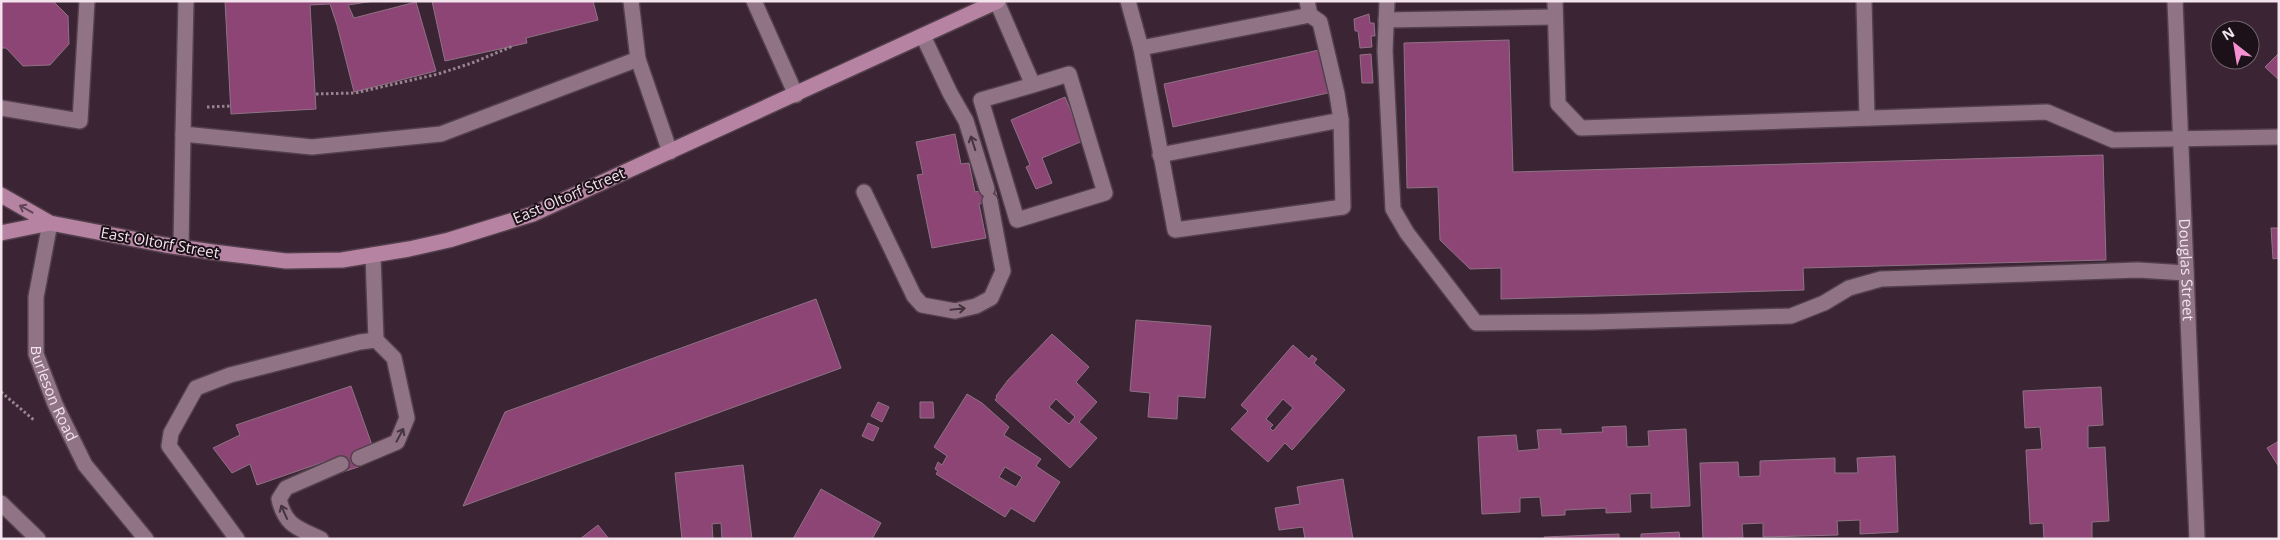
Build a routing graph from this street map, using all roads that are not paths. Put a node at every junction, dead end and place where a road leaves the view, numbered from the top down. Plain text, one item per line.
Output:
1 (87, 1) edge
2 (186, 1) edge
3 (631, 1) edge
4 (754, 1) edge
5 (1128, 1) edge
6 (1387, 1) edge
7 (1555, 1) edge
8 (1864, 1) edge
9 (2175, 1) edge
10 (998, 2) edge
11 (1308, 8) edge
12 (1555, 17) junction
13 (1386, 20) junction
14 (923, 36) junction
15 (1141, 48) junction
16 (638, 59) junction
17 (1033, 85) junction
18 (796, 95) junction
19 (1, 108) edge
20 (1868, 118) junction
21 (1341, 120) junction
22 (183, 134) junction
23 (2279, 137) edge
24 (2182, 140) junction
25 (670, 152) junction
26 (1160, 155) junction
27 (864, 192) dead end
28 (1, 196) edge
29 (50, 223) junction
30 (1, 233) edge
31 (181, 247) junction
32 (373, 255) junction
33 (2186, 272) junction
34 (376, 340) junction
35 (359, 458) dead end
36 (341, 464) dead end
37 (1, 503) edge
38 (38, 539) edge
39 (146, 539) edge
40 (237, 539) edge
41 (322, 539) edge
42 (2197, 539) edge

1 - 19 street
2 - 22 street
3 - 16 street
4 - 18 street
5 - 15 street
6 - 13 street
7 - 12 street
8 - 20 street
9 - 24 street, Douglas Street
10 - 14 main road, East Oltorf Street
10 - 17 street
11 - 15 street
11 - 21 street
12 - 13 street
12 - 20 street
13 - 33 street
14 - 18 main road, East Oltorf Street
27 -> 14 street
15 - 26 street
16 - 22 street
16 - 25 street
17 - 17 street
18 - 25 main road, East Oltorf Street
20 - 24 street
21 - 26 street
21 - 26 street
22 - 31 street
23 - 24 street
24 - 33 street, Douglas Street
25 - 32 main road, East Oltorf Street
29 -> 28 main road, East Oltorf Street
29 - 30 main road, East Oltorf Street
29 - 31 main road, East Oltorf Street
29 - 39 street, Burleson Road
31 - 32 main road, East Oltorf Street
32 - 34 street
33 - 42 street, Douglas Street
35 -> 34 street
34 - 40 street
41 -> 36 street
37 - 38 street

